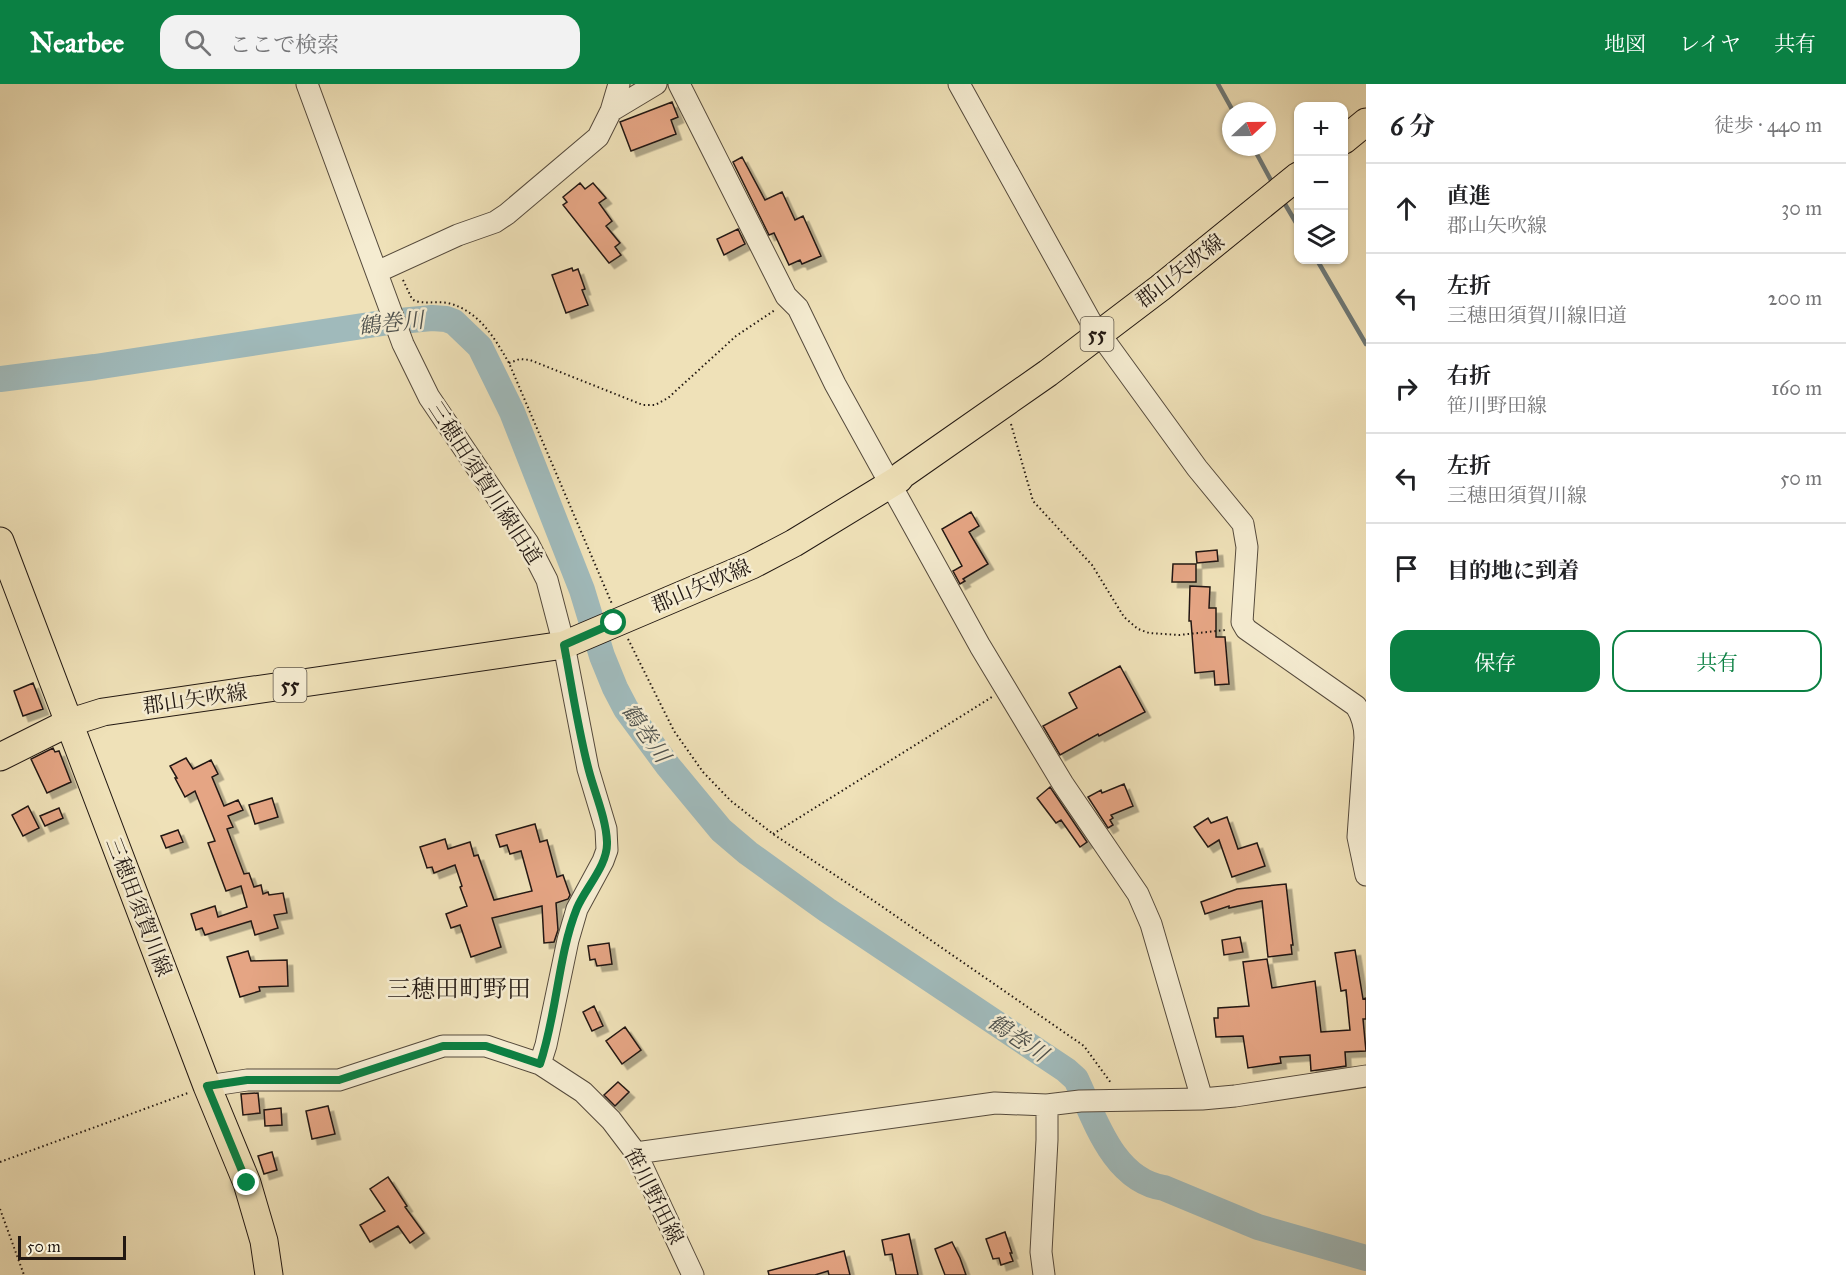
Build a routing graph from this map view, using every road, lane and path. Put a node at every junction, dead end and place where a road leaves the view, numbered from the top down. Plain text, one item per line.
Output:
1 (307, 84) edge
2 (619, 84) edge
3 (656, 84) edge
4 (679, 84) edge
5 (959, 84) edge
6 (611, 111) junction
7 (1366, 122) edge
8 (1348, 137) edge
9 (1294, 180) edge
10 (387, 268) junction
11 (791, 301) junction
12 (1098, 333) junction
13 (509, 363) junction
14 (1002, 405) junction
15 (890, 485) junction
16 (0, 541) edge
17 (617, 622) junction
18 (1243, 624) junction
19 (575, 640) junction
20 (1005, 688) junction
21 (68, 723) junction
22 (0, 757) edge
23 (773, 834) junction
24 (1365, 864) edge
25 (540, 1064) junction
26 (1366, 1076) edge
27 (207, 1086) junction
28 (1202, 1099) junction
29 (1117, 1101) junction
30 (1047, 1106) junction
31 (636, 1153) junction
32 (0, 1162) edge
33 (0, 1209) edge
34 (24, 1275) edge
35 (268, 1275) edge
36 (693, 1275) edge
37 (1044, 1275) edge

1 - 10 street, 三穂田須賀川線旧道
2 - 6 street
3 - 6 street
4 - 11 street
5 - 12 street
6 - 10 street
7 - 8 main road
9 - 12 main road, 郡山矢吹線 / 55
10 - 13 path
10 - 19 street, 三穂田須賀川線旧道
11 - 13 path
11 - 15 street
12 - 14 main road, 郡山矢吹線 / 55
12 - 18 street
13 - 17 path
14 - 15 main road, 郡山矢吹線 / 55
14 - 18 path
15 - 17 main road, 郡山矢吹線 / 55
15 - 20 street
16 - 21 main road, 三穂田須賀川線
17 - 19 main road, 郡山矢吹線 / 55
17 - 23 path
18 - 24 street
19 - 21 main road, 郡山矢吹線 / 55
19 - 25 street, 三穂田須賀川線旧道
20 - 23 path
20 - 28 street
21 - 22 main road, 郡山矢吹線 / 55
21 - 27 main road, 三穂田須賀川線
23 - 29 path
25 - 27 street, 笹川野田線
25 - 31 street, 笹川野田線
26 - 28 street
27 - 32 path
27 - 35 main road, 三穂田須賀川線
28 - 29 street
29 - 30 street
30 - 31 street
30 - 37 street
31 - 36 street, 笹川野田線
33 - 34 path

